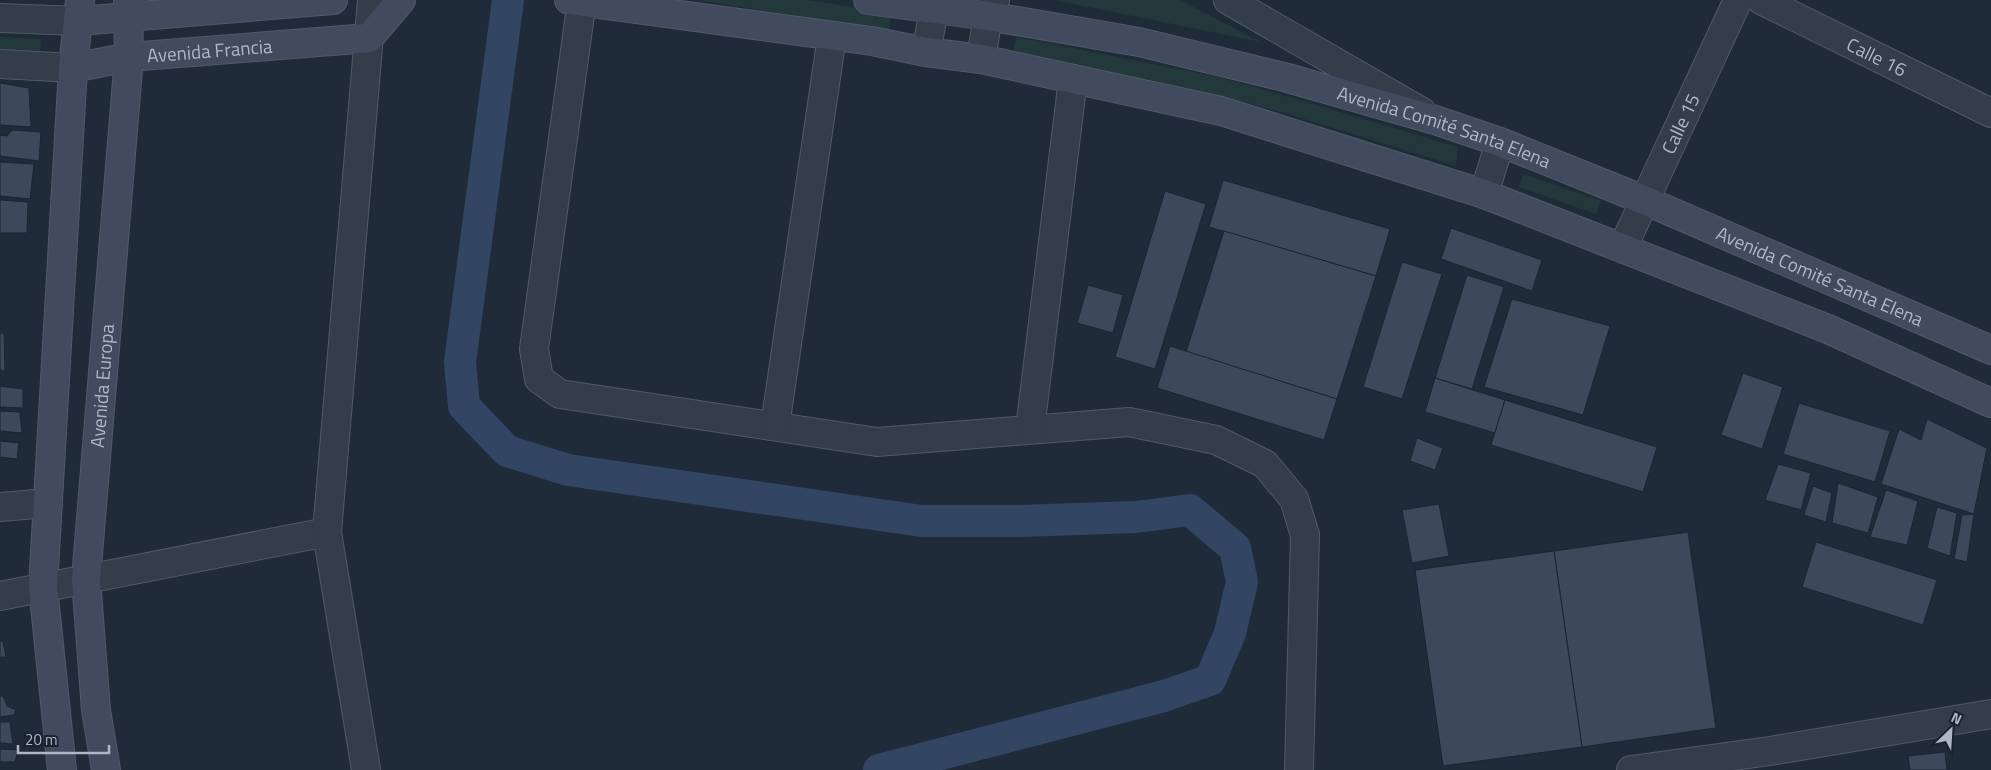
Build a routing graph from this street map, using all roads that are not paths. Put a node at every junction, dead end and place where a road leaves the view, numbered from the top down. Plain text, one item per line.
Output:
1 (333, 0) edge
2 (372, 0) edge
3 (400, 0) edge
4 (868, 0) edge
5 (1738, 0) edge
6 (1761, 0) edge
7 (577, 1) edge
8 (1233, 1) edge
9 (936, 5) edge
10 (992, 8) edge
11 (127, 9) edge
12 (80, 11) edge
13 (0, 18) edge
14 (832, 36) junction
15 (369, 38) junction
16 (926, 52) junction
17 (129, 57) junction
18 (981, 59) junction
19 (0, 64) edge
20 (73, 68) junction
21 (1073, 79) junction
22 (1991, 113) edge
23 (1435, 120) junction
24 (1500, 142) junction
25 (1484, 194) junction
26 (1644, 200) junction
27 (1623, 247) junction
28 (1991, 350) edge
29 (1991, 403) edge
30 (774, 426) junction
31 (1030, 429) junction
32 (48, 503) junction
33 (0, 507) edge
34 (327, 532) junction
35 (86, 579) junction
36 (43, 587) junction
37 (0, 596) edge
38 (1991, 714) edge
39 (1771, 760) edge
40 (62, 770) edge
41 (106, 770) edge
42 (366, 770) edge
43 (1299, 770) edge
44 (1631, 770) edge

1 - 11 street
2 - 15 street
3 - 15 street
4 - 9 street, Avenida Comité Santa Elena
5 - 26 street, Calle 15
6 - 22 street, Calle 16
7 - 14 street
7 - 30 street
8 - 23 street
9 - 10 street, Avenida Comité Santa Elena
9 - 16 street
10 - 18 street
10 - 23 street, Avenida Comité Santa Elena
11 - 12 street
11 - 17 street, Avenida Europa
12 - 13 street
12 - 20 street
14 - 16 street
14 - 30 street
15 - 17 street, Avenida Francia
15 - 34 street
16 - 18 street
17 - 20 street, Avenida Francia
17 - 35 street, Avenida Europa
18 - 21 street
19 - 20 street, Avenida Francia
20 - 32 street
21 - 25 street
21 - 31 street
23 - 24 street, Avenida Comité Santa Elena
24 - 25 street
24 - 26 street, Avenida Comité Santa Elena
25 - 27 street
26 - 27 street, Calle 15
26 - 28 street, Avenida Comité Santa Elena
27 - 29 street
30 - 31 street
31 - 43 street
32 - 33 street
32 - 36 street
34 - 35 street
34 - 42 street
35 - 36 street
35 - 41 street, Avenida Europa
36 - 37 street
36 - 40 street
38 - 39 street
39 - 44 street

